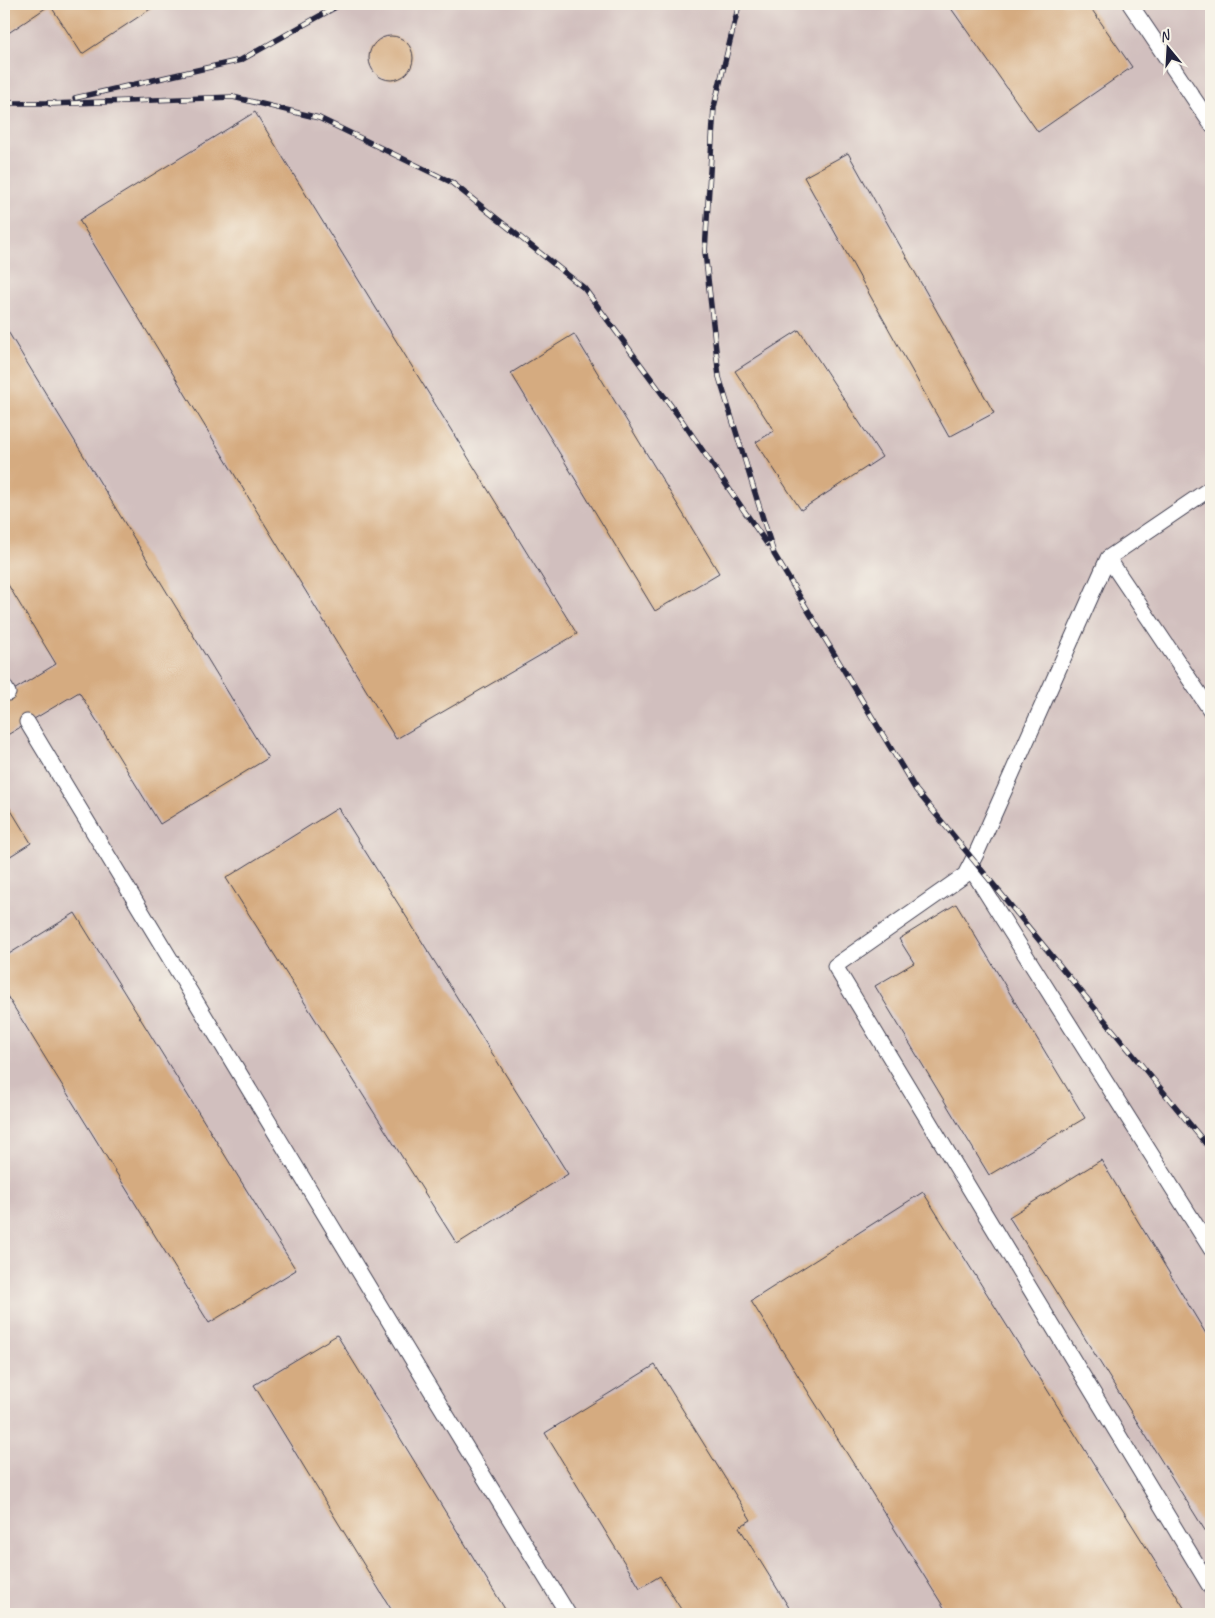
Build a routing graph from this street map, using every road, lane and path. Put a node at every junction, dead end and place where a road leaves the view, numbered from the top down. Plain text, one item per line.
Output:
1 (1130, 4) edge
2 (1211, 124) edge
3 (1211, 488) edge
4 (1108, 558) junction
5 (1211, 711) edge
6 (27, 722) dead end
7 (970, 867) junction
8 (1211, 1249) edge
9 (1211, 1588) edge
10 (568, 1614) edge

1 - 2 lane
3 - 4 lane
4 - 5 lane
4 - 7 lane
6 - 10 lane
7 - 8 lane
7 - 9 lane

